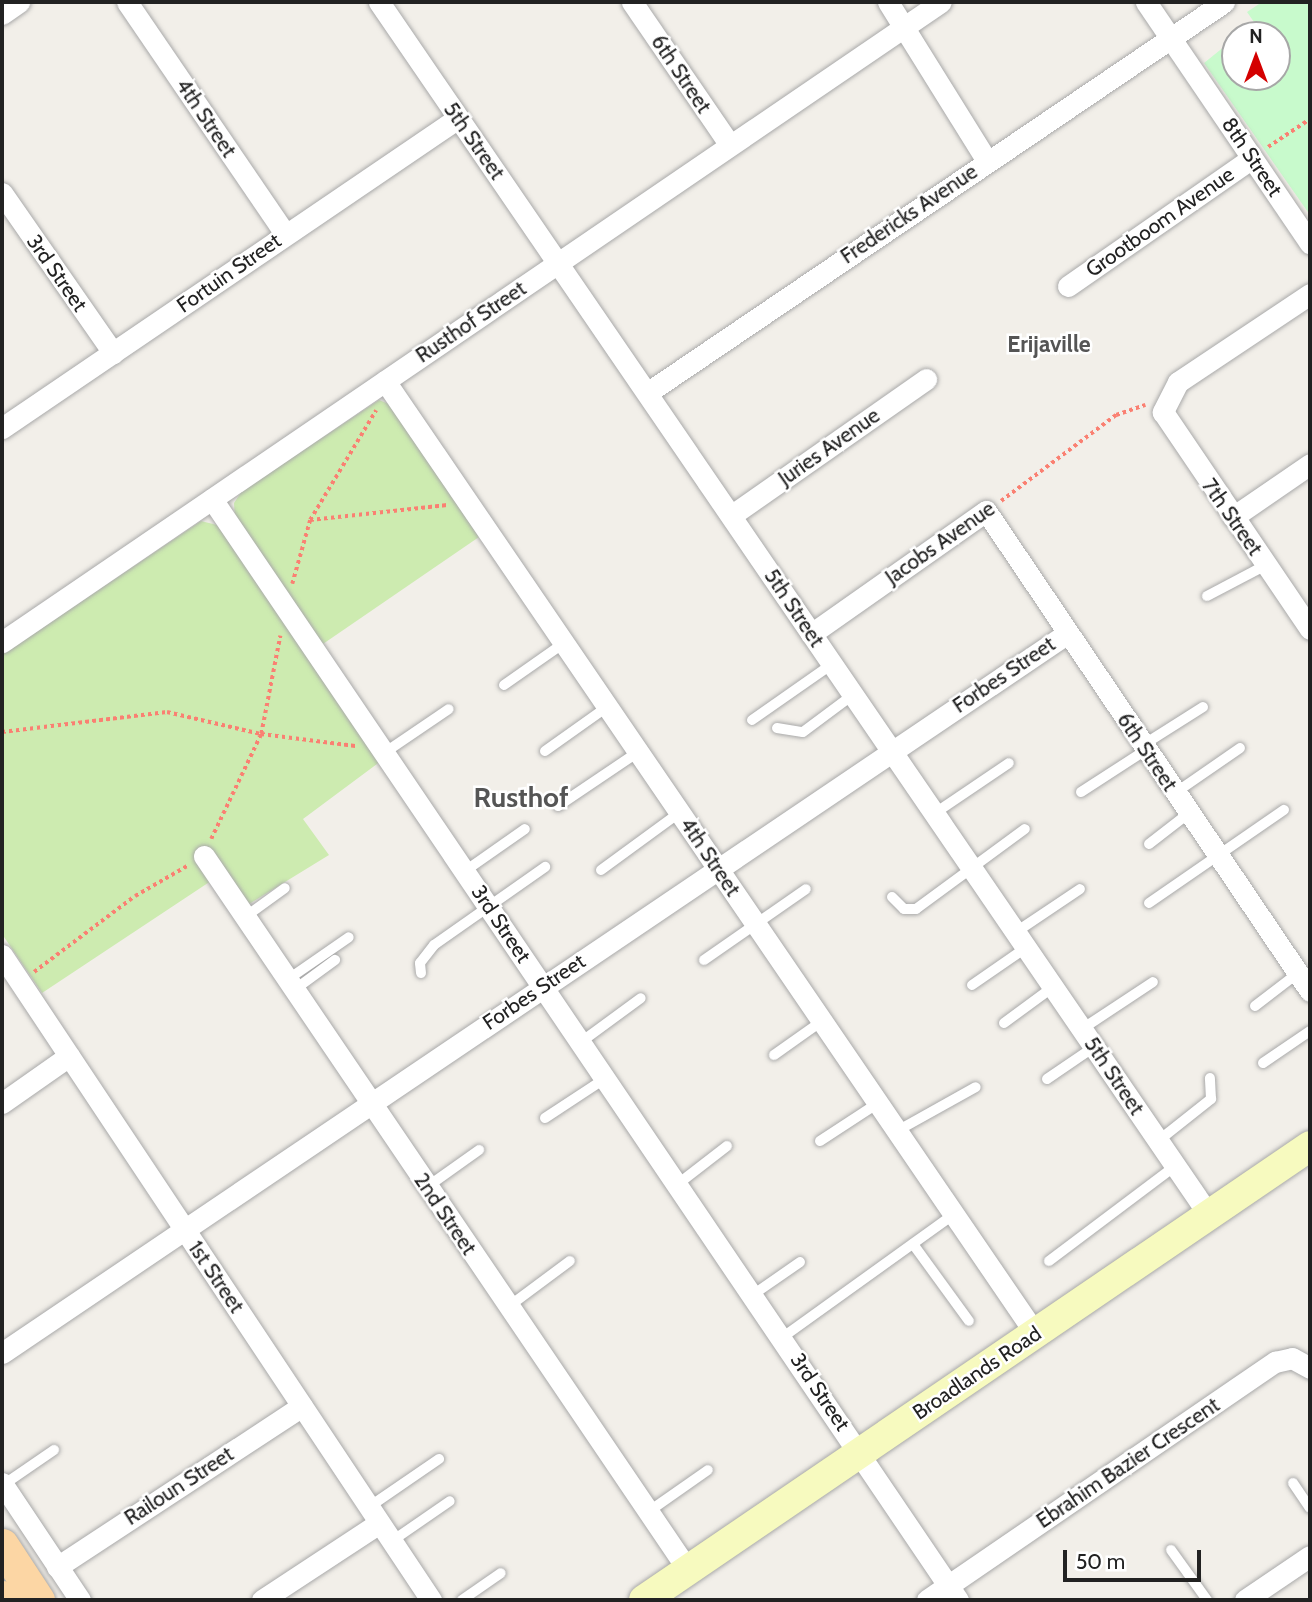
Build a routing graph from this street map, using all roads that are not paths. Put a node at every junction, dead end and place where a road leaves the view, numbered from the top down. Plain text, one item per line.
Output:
1 (19, 2) edge
2 (127, 2) edge
3 (379, 2) edge
4 (632, 2) edge
5 (888, 2) edge
6 (941, 2) edge
7 (1146, 2) edge
8 (1224, 2) edge
9 (2, 13) edge
10 (902, 28) junction
11 (1171, 37) junction
12 (458, 118) junction
13 (730, 145) junction
14 (1252, 158) junction
15 (988, 161) junction
16 (2, 193) edge
17 (285, 234) junction
18 (1310, 243) edge
19 (559, 262) junction
20 (1068, 286) dead end
21 (1310, 294) edge
22 (113, 353) junction
23 (926, 379) dead end
24 (385, 381) junction
25 (648, 393) junction
26 (2, 428) edge
27 (1310, 464) edge
28 (212, 499) junction
29 (986, 511) joint
30 (732, 515) junction
31 (1233, 517) junction
32 (1266, 565) junction
33 (1206, 596) dead end
34 (1310, 629) edge
35 (1068, 633) junction
36 (811, 634) junction
37 (2, 642) edge
38 (564, 643) junction
39 (832, 664) junction
40 (504, 685) dead end
41 (854, 694) junction
42 (607, 707) junction
43 (1203, 707) dead end
44 (449, 709) dead end
45 (752, 720) dead end
46 (777, 728) dead end
47 (1144, 748) junction
48 (1240, 748) dead end
49 (893, 750) junction
50 (545, 751) dead end
51 (384, 752) junction
52 (638, 752) junction
53 (1009, 763) dead end
54 (1081, 792) dead end
55 (1175, 793) junction
56 (558, 806) dead end
57 (1284, 810) dead end
58 (679, 813) junction
59 (935, 813) junction
60 (1189, 813) junction
61 (1025, 829) dead end
62 (525, 830) dead end
63 (1149, 844) dead end
64 (204, 856) road end
65 (1217, 856) junction
66 (545, 867) dead end
67 (973, 868) junction
68 (718, 869) junction
69 (601, 870) dead end
70 (465, 871) junction
71 (285, 888) dead end
72 (806, 888) dead end
73 (1080, 888) dead end
74 (892, 897) dead end
75 (1149, 903) dead end
76 (489, 906) junction
77 (245, 916) junction
78 (755, 924) junction
79 (349, 937) dead end
80 (1021, 940) junction
81 (2, 955) edge
82 (335, 960) dead end
83 (704, 960) dead end
84 (421, 973) dead end
85 (1153, 982) dead end
86 (1304, 982) edge
87 (290, 985) junction
88 (972, 985) dead end
89 (544, 986) junction
90 (1053, 987) junction
91 (641, 998) dead end
92 (1255, 1006) dead end
93 (822, 1021) junction
94 (1004, 1023) dead end
95 (1310, 1031) edge
96 (1088, 1038) junction
97 (581, 1042) junction
98 (774, 1055) dead end
99 (69, 1056) junction
100 (1263, 1063) dead end
101 (606, 1078) junction
102 (1210, 1078) dead end
103 (1047, 1079) dead end
104 (976, 1087) dead end
105 (2, 1103) edge
106 (878, 1103) junction
107 (370, 1105) junction
108 (545, 1118) dead end
109 (897, 1131) junction
110 (820, 1141) dead end
111 (1158, 1141) junction
112 (727, 1146) dead end
113 (1310, 1146) edge
114 (479, 1150) dead end
115 (1175, 1166) junction
116 (678, 1184) junction
117 (427, 1188) junction
118 (954, 1214) junction
119 (1209, 1215) junction
120 (185, 1230) junction
121 (913, 1244) junction
122 (570, 1261) dead end
123 (1049, 1261) dead end
124 (800, 1262) dead end
125 (754, 1294) junction
126 (508, 1307) junction
127 (969, 1321) dead end
128 (1035, 1333) junction
129 (783, 1337) junction
130 (2, 1353) edge
131 (1309, 1364) edge
132 (302, 1406) junction
133 (54, 1450) dead end
134 (860, 1453) junction
135 (439, 1459) dead end
136 (708, 1470) dead end
137 (1293, 1483) dead end
138 (2, 1484) edge
139 (450, 1501) dead end
140 (1310, 1508) edge
141 (648, 1512) junction
142 (374, 1515) junction
143 (392, 1541) junction
144 (2, 1545) edge
145 (1171, 1550) dead end
146 (1310, 1556) edge
147 (57, 1567) junction
148 (688, 1570) junction
149 (501, 1573) dead end
150 (953, 1593) edge
151 (38, 1600) edge
152 (79, 1600) edge
153 (262, 1600) edge
154 (431, 1600) edge
155 (462, 1600) edge
156 (644, 1600) edge
157 (927, 1600) edge
158 (1207, 1600) edge
159 (1245, 1600) edge

1 - 9 street
2 - 17 street, 4th Street
3 - 12 street, 5th Street
4 - 13 street, 6th Street
5 - 10 street
6 - 10 street, Rusthof Street
7 - 11 street, 8th Street
8 - 11 street, Fredericks Avenue
10 - 13 street, Rusthof Street
10 - 15 street
11 - 14 street, 8th Street
11 - 15 street, Fredericks Avenue
12 - 17 street, Fortuin Street
12 - 19 street, 5th Street
13 - 19 street, Rusthof Street
14 - 18 street, 8th Street
14 - 20 street, Grootboom Avenue
15 - 25 street, Fredericks Avenue
16 - 22 street, 3rd Street
17 - 22 street, Fortuin Street
19 - 24 street, Rusthof Street
19 - 25 street, 5th Street
21 - 31 street, 7th Street
22 - 26 street, Fortuin Street
23 - 30 street, Juries Avenue
24 - 28 street, Rusthof Street
24 - 38 street, 4th Street
25 - 30 street, 5th Street
27 - 31 street
28 - 37 street, Rusthof Street
28 - 51 street, 3rd Street
29 - 35 street, 6th Street
29 - 36 street, Jacobs Avenue
30 - 36 street, 5th Street
31 - 32 street, 7th Street
32 - 33 lane
32 - 34 street, 7th Street
35 - 47 street, 6th Street
35 - 49 street, Forbes Street
36 - 39 street, 5th Street
38 - 40 lane
38 - 42 street, 4th Street
39 - 41 street, 5th Street
39 - 45 lane
41 - 46 lane
41 - 49 street, 5th Street
42 - 50 lane
42 - 52 street, 4th Street
43 - 47 lane
44 - 51 lane
47 - 54 lane
47 - 55 street, 6th Street
48 - 55 lane
49 - 59 street, 5th Street
49 - 68 street, Forbes Street
51 - 70 street, 3rd Street
52 - 56 lane
52 - 58 street, 4th Street
53 - 59 lane
55 - 60 street, 6th Street
57 - 65 lane
58 - 68 street, 4th Street
58 - 69 lane
59 - 67 street, 5th Street
60 - 63 lane
60 - 65 street, 6th Street
61 - 67 lane
62 - 70 lane
64 - 77 street, 2nd Street
65 - 75 lane
65 - 86 street, 6th Street
66 - 76 lane
67 - 74 lane
67 - 80 street, 5th Street
68 - 78 street, 4th Street
68 - 89 street, Forbes Street
70 - 76 street, 3rd Street
71 - 77 lane
72 - 78 lane
73 - 80 lane
76 - 84 lane
76 - 89 street, 3rd Street
77 - 87 street, 2nd Street
78 - 83 lane
78 - 93 street, 4th Street
79 - 87 lane
80 - 88 lane
80 - 90 street, 5th Street
81 - 99 street, 1st Street
82 - 87 lane
85 - 96 lane
86 - 92 lane
87 - 107 street, 2nd Street
89 - 97 street, 3rd Street
89 - 107 street, Forbes Street
90 - 94 lane
90 - 96 street, 5th Street
91 - 97 lane
93 - 98 lane
93 - 106 street, 4th Street
95 - 100 lane
96 - 103 lane
96 - 111 street, 5th Street
97 - 101 street, 3rd Street
99 - 105 street
99 - 120 street, 1st Street
101 - 108 lane
101 - 116 street, 3rd Street
102 - 111 lane
104 - 109 lane
106 - 109 street, 4th Street
106 - 110 lane
107 - 117 street, 2nd Street
107 - 120 street, Forbes Street
109 - 118 street, 4th Street
111 - 115 street, 5th Street
112 - 116 lane
113 - 119 main road, Broadlands Road
114 - 117 lane
115 - 119 street, 5th Street
115 - 123 lane
116 - 125 street, 3rd Street
117 - 126 street, 2nd Street
118 - 121 lane
118 - 128 street, 4th Street
119 - 128 main road, Broadlands Road
120 - 130 street, Forbes Street
120 - 132 street, 1st Street
121 - 127 lane
121 - 129 lane
122 - 126 lane
124 - 125 lane
125 - 129 street, 3rd Street
126 - 141 street, 2nd Street
128 - 134 main road, Broadlands Road
129 - 134 street, 3rd Street
131 - 150 street, Ebrahim Bazier Crescent
132 - 142 street, 1st Street
132 - 147 street, Railoun Street
133 - 138 lane
134 - 148 main road, Broadlands Road
134 - 150 street, 3rd Street
135 - 142 lane
136 - 141 lane
137 - 140 lane
138 - 147 street
139 - 143 lane
141 - 148 street, 2nd Street
142 - 143 street, 1st Street
142 - 153 street
143 - 154 street, 1st Street
144 - 151 main road
145 - 158 lane
146 - 159 street
147 - 152 street
148 - 156 main road, Broadlands Road
149 - 155 lane
150 - 157 street, Ebrahim Bazier Crescent

